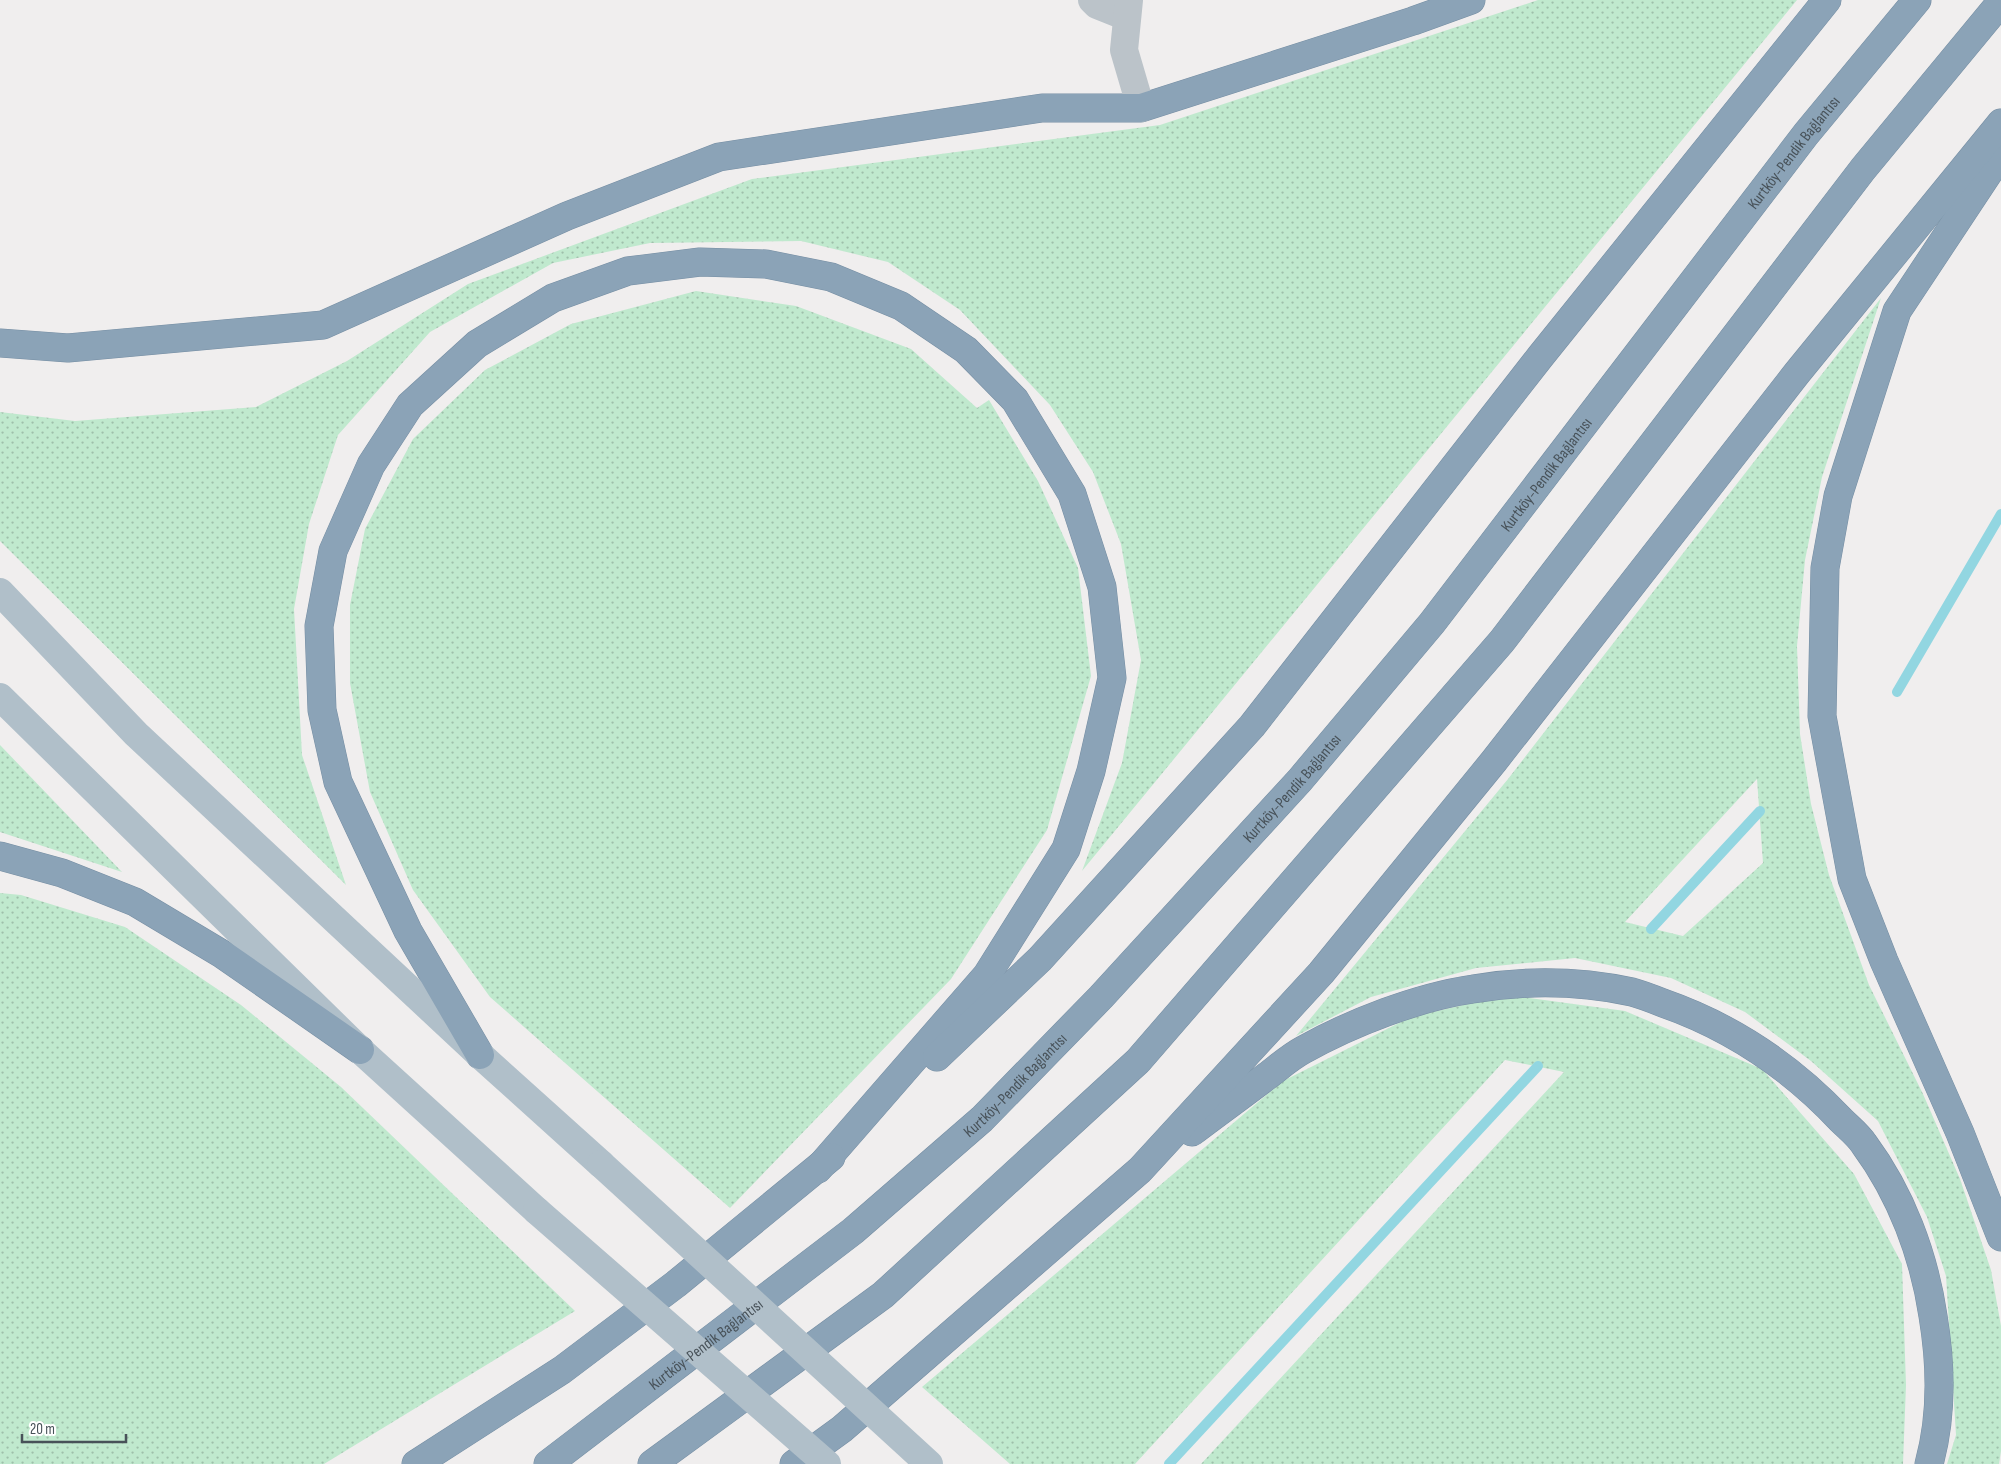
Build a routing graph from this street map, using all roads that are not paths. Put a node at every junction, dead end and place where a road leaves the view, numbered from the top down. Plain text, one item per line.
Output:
1 (1092, 0) edge
2 (1471, 0) edge
3 (1827, 0) edge
4 (1917, 0) edge
5 (2001, 2) edge
6 (1128, 9) edge
7 (1141, 108) junction
8 (2001, 122) edge
9 (2001, 154) edge
10 (0, 343) edge
11 (0, 592) edge
12 (0, 697) edge
13 (0, 856) edge
14 (360, 1050) junction
15 (480, 1055) junction
16 (818, 1169) junction
17 (1140, 1170) junction
18 (2001, 1237) edge
19 (416, 1464) edge
20 (548, 1464) edge
21 (652, 1464) edge
22 (794, 1464) edge
23 (827, 1464) edge
24 (929, 1464) edge
25 (1929, 1464) edge

1 - 6 lane
2 - 7 highway
3 - 16 highway
4 - 20 highway, Kurtköy-Pendik Bağlantısı
5 - 21 highway
6 - 7 lane
7 - 10 highway
8 - 17 highway
9 - 18 highway
11 - 15 main road
12 - 14 main road
13 - 14 highway
14 - 23 main road, bridge
15 - 16 highway
15 - 24 main road, bridge
16 - 19 highway
17 - 22 highway
17 - 25 highway

